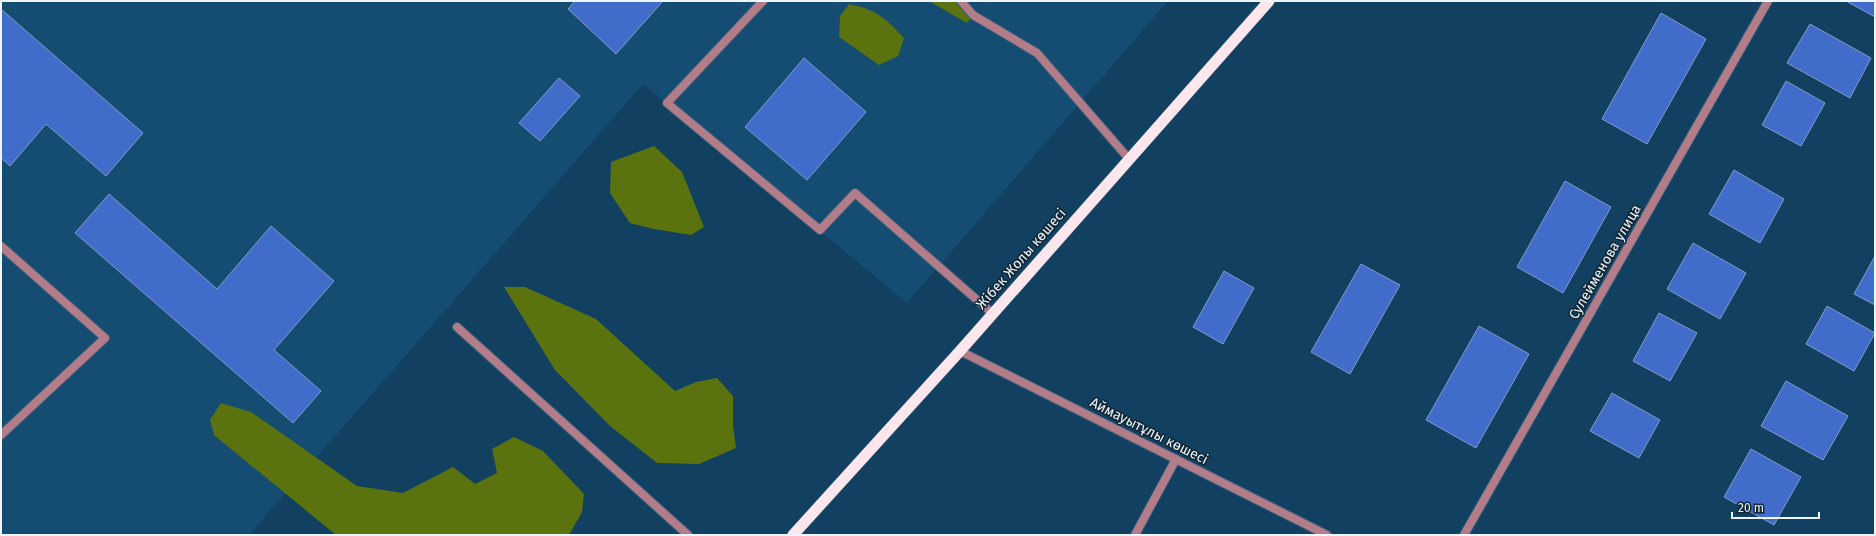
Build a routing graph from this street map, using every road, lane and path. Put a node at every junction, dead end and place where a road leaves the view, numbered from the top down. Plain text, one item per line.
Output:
1 (763, 1) edge
2 (962, 1) edge
3 (1269, 1) edge
4 (1768, 1) edge
5 (1129, 159) junction
6 (1, 246) edge
7 (993, 314) junction
8 (457, 327) dead end
9 (960, 351) junction
10 (1, 435) edge
11 (1176, 459) junction
12 (688, 535) edge
13 (793, 535) edge
14 (1135, 535) edge
15 (1326, 535) edge
16 (1464, 535) edge

1 - 7 street
2 - 5 street
3 - 5 highway, Жібек Жолы көшесі
4 - 16 street, Сулейменова улица
5 - 7 highway, Жібек Жолы көшесі
6 - 10 street
7 - 9 highway, Жібек Жолы көшесі
8 - 12 street
9 - 11 street, Аймауытұлы көшесі
9 - 13 highway, Жібек Жолы көшесі
11 - 14 street
11 - 15 street, Аймауытұлы көшесі

